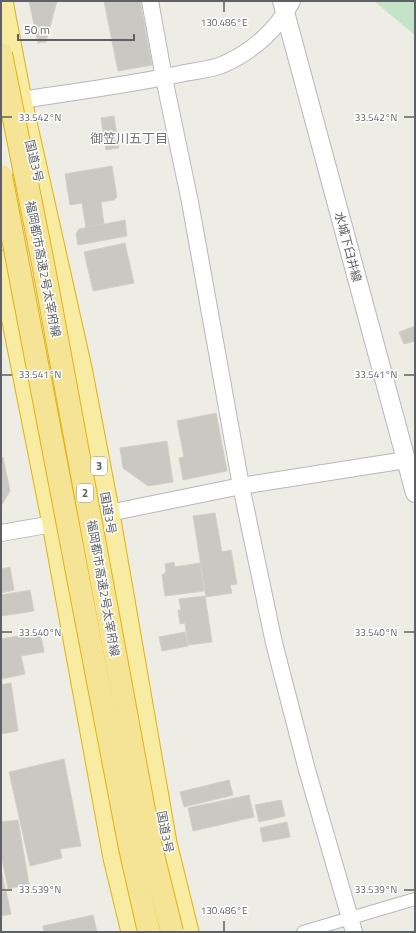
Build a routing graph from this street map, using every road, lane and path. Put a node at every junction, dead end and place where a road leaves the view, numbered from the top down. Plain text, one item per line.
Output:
1 (2, 1) edge
2 (150, 1) edge
3 (286, 6) edge
4 (1, 54) edge
5 (164, 78) junction
6 (21, 100) junction
7 (1, 176) edge
8 (1, 261) edge
9 (406, 460) junction
10 (241, 486) junction
11 (415, 493) edge
12 (108, 514) junction
13 (53, 524) junction
14 (1, 533) edge
15 (415, 899) edge
16 (352, 925) edge
17 (132, 932) edge
18 (149, 932) edge
19 (172, 932) edge
20 (188, 932) edge
21 (303, 932) edge

1 - 6 highway, 国道3号 / 3
2 - 5 street
3 - 5 street
3 - 9 main road, 水城下臼井線
4 - 19 highway, 福岡都市高速2号太宰府線 / 2, bridge
5 - 6 street
5 - 10 street
6 - 12 highway, 国道3号 / 3
7 - 18 highway, 福岡都市高速2号太宰府線 / 2, bridge
8 - 13 highway
9 - 10 street
9 - 11 main road, 水城下臼井線
10 - 12 street
10 - 16 street
12 - 13 street
12 - 20 highway, 国道3号 / 3
13 - 14 street
13 - 17 highway
15 - 16 street
16 - 21 street

